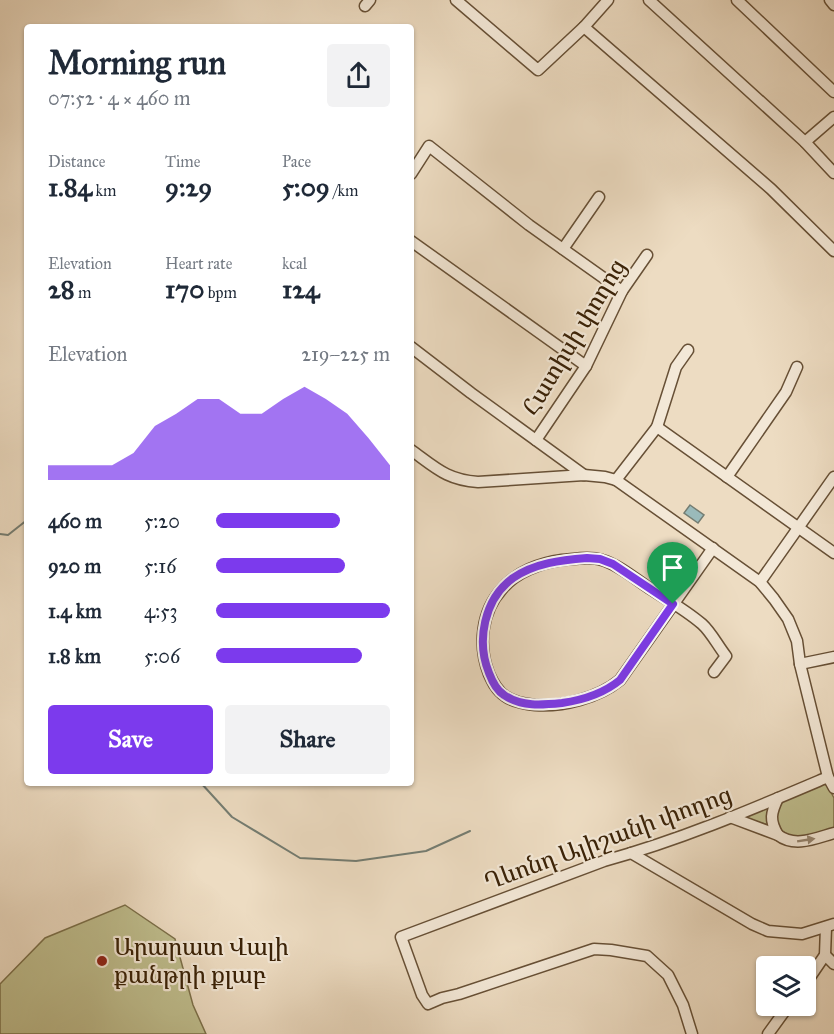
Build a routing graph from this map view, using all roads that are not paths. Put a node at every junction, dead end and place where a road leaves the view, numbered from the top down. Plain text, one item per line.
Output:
1 (456, 0) edge
2 (608, 0) edge
3 (649, 0) edge
4 (737, 0) edge
5 (830, 0) edge
6 (834, 5) edge
7 (584, 27) junction
8 (834, 92) edge
9 (834, 117) edge
10 (805, 142) junction
11 (414, 169) edge
12 (834, 173) edge
13 (599, 197) dead end
14 (414, 243) edge
15 (563, 249) junction
16 (834, 250) edge
17 (647, 255) dead end
18 (622, 291) junction
19 (414, 349) edge
20 (688, 350) dead end
21 (586, 366) junction
22 (797, 367) dead end
23 (657, 427) junction
24 (536, 440) junction
25 (414, 452) edge
26 (584, 475) junction
27 (727, 477) junction
28 (834, 477) edge
29 (616, 480) junction
30 (798, 527) junction
31 (713, 548) junction
32 (834, 553) edge
33 (760, 582) junction
34 (673, 604) junction
35 (834, 657) edge
36 (801, 664) junction
37 (714, 672) dead end
38 (828, 777) junction
39 (834, 788) edge
40 (778, 798) junction
41 (730, 817) junction
42 (834, 833) edge
43 (778, 835) junction
44 (631, 853) junction
45 (830, 925) edge
46 (825, 955) junction
47 (834, 964) edge
48 (816, 968) edge
49 (781, 1016) edge
50 (692, 1034) edge
51 (768, 1034) edge

1 - 7 street
2 - 7 street
3 - 10 street
4 - 8 street
5 - 6 street
7 - 16 street
9 - 10 street
10 - 12 street
11 - 15 street
13 - 15 street
14 - 21 street
15 - 18 street
17 - 18 street, Հատիսի փողոց
18 - 21 street, Հատիսի փողոց
19 - 24 street
20 - 23 street
21 - 24 street, Հատիսի փողոց
22 - 27 street
23 - 27 street
23 - 29 street
24 - 26 street
25 - 26 street
26 - 29 street
27 - 30 street
28 - 30 street
29 - 31 street
30 - 32 street
30 - 33 street
31 - 33 street
31 - 34 street
33 - 36 street
34 - 34 street
34 - 37 street
35 - 36 street
36 - 38 street
38 - 39 street
38 - 40 street, Ղևոնդ Ալիշանի փողոց
40 - 41 street, Ղևոնդ Ալիշանի փողոց
40 - 43 street
41 - 43 street
41 - 44 street, Ղևոնդ Ալիշանի փողոց
43 -> 42 street
44 - 45 street
44 - 50 street, Ղևոնդ Ալիշանի փողոց
45 - 46 street
46 - 47 street
46 - 48 street
49 - 51 street

